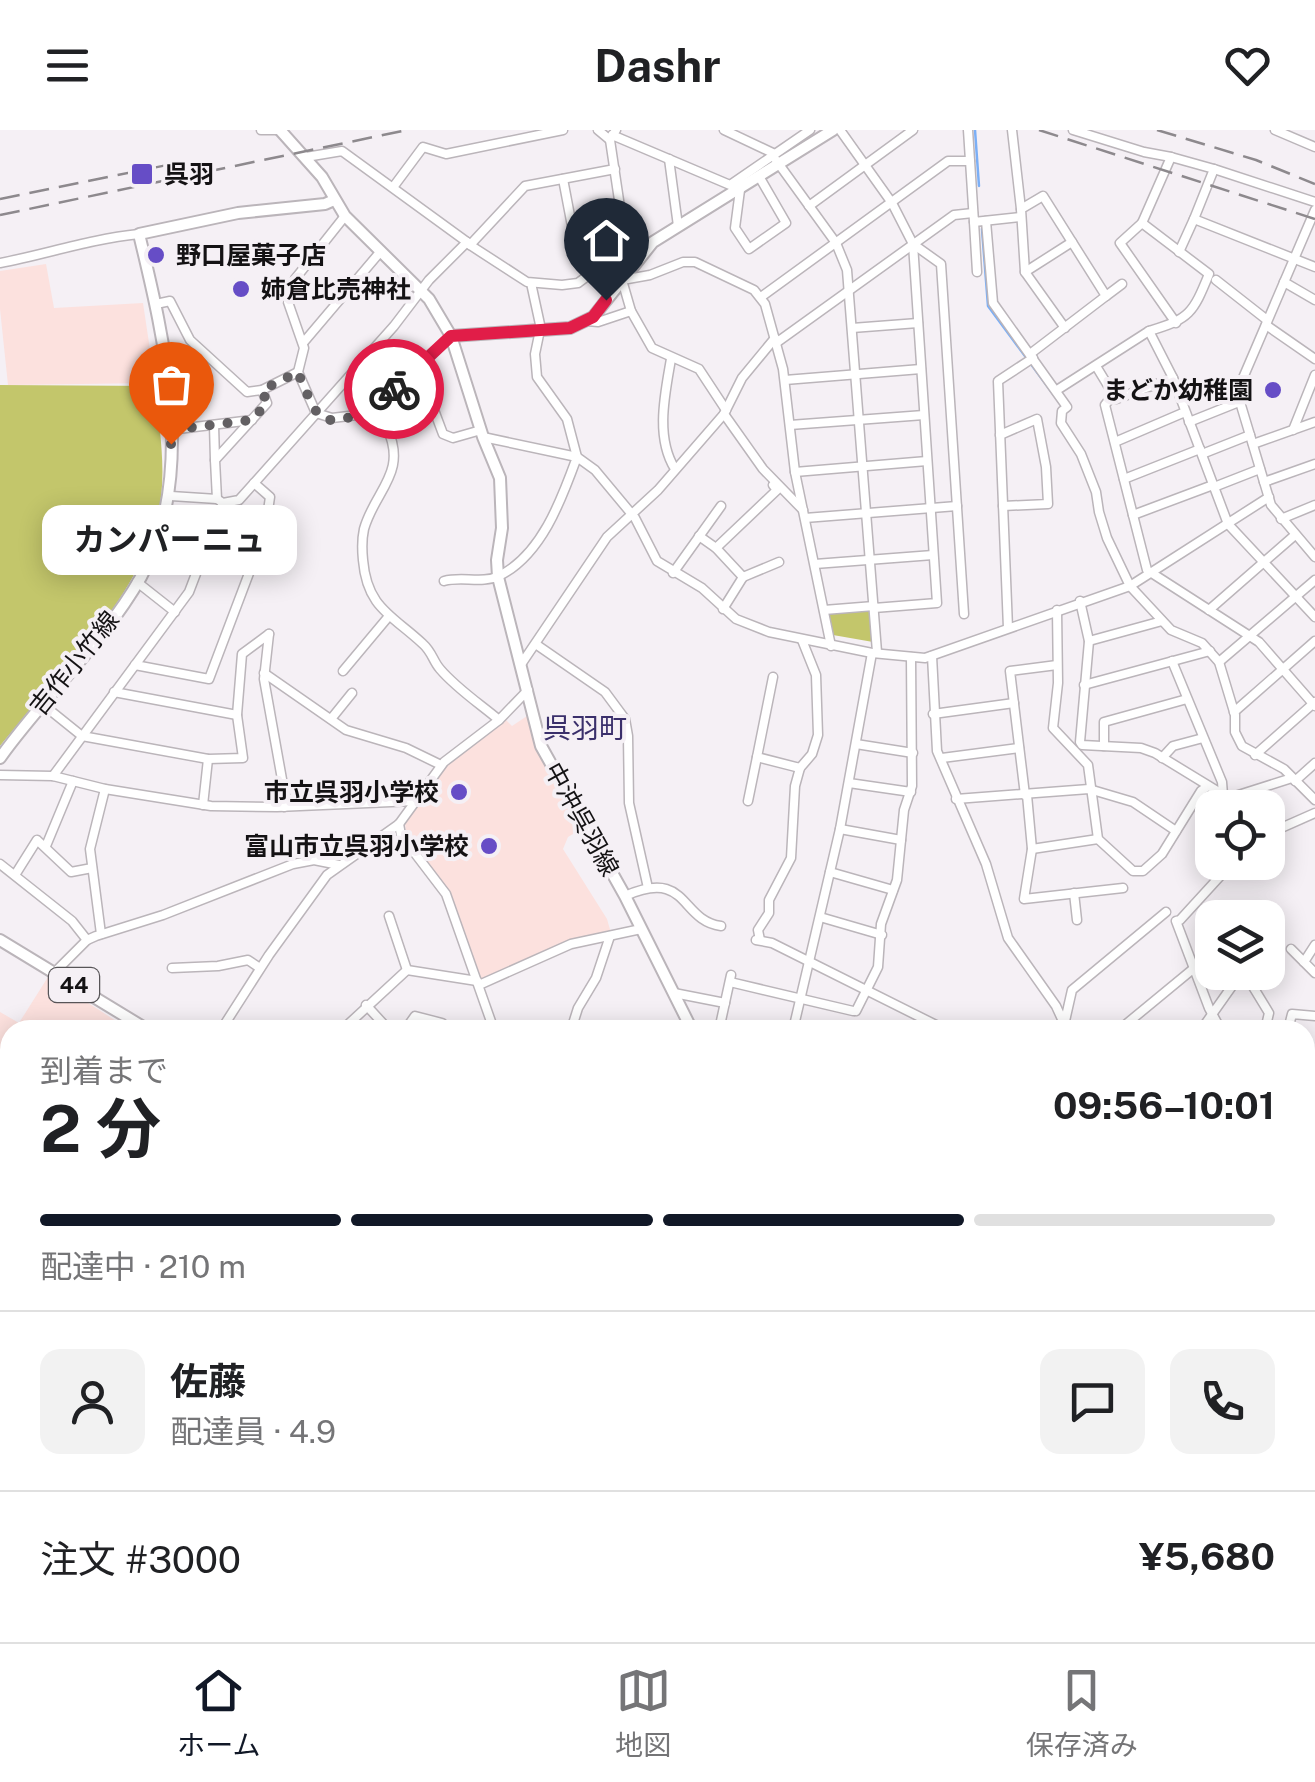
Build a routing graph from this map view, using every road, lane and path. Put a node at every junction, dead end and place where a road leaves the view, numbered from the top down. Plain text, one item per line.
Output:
1 (261, 130) edge
2 (281, 130) edge
3 (563, 130) edge
4 (598, 130) edge
5 (724, 130) edge
6 (810, 130) edge
7 (832, 130) edge
8 (840, 130) edge
9 (913, 130) edge
10 (968, 130) edge
11 (1012, 130) edge
12 (1073, 130) edge
13 (1280, 131) edge
14 (613, 135) edge
15 (1315, 148) edge
16 (306, 157) junction
17 (1171, 157) junction
18 (776, 158) junction
19 (669, 159) junction
20 (970, 161) junction
21 (865, 165) junction
22 (615, 169) junction
23 (1214, 169) junction
24 (760, 178) junction
25 (563, 179) junction
26 (394, 186) junction
27 (736, 189) junction
28 (334, 200) junction
29 (1315, 202) edge
30 (892, 203) junction
31 (808, 206) junction
32 (1315, 210) edge
33 (1020, 213) junction
34 (345, 216) junction
35 (974, 217) junction
36 (1194, 219) junction
37 (986, 221) junction
38 (1142, 223) junction
39 (678, 226) junction
40 (1305, 233) junction
41 (138, 234) junction
42 (1315, 238) edge
43 (1072, 242) junction
44 (469, 243) junction
45 (836, 243) junction
46 (913, 244) junction
47 (626, 247) junction
48 (381, 252) junction
49 (1180, 252) junction
50 (1293, 260) junction
51 (632, 261) junction
52 (0, 263) edge
53 (1315, 267) edge
54 (600, 268) junction
55 (977, 272) dead end
56 (1025, 272) junction
57 (622, 280) junction
58 (1216, 280) dead end
59 (1284, 282) junction
60 (531, 283) junction
61 (1122, 284) dead end
62 (849, 290) junction
63 (422, 291) junction
64 (1106, 296) junction
65 (761, 297) junction
66 (1315, 300) edge
67 (156, 304) junction
68 (630, 311) junction
69 (587, 321) junction
70 (918, 322) junction
71 (1267, 322) junction
72 (1176, 323) junction
73 (852, 328) junction
74 (1065, 328) junction
75 (540, 330) junction
76 (1150, 331) junction
77 (451, 336) junction
78 (775, 341) junction
79 (303, 343) junction
80 (1030, 358) junction
81 (671, 359) junction
82 (1315, 359) edge
83 (1096, 366) junction
84 (920, 369) junction
85 (298, 372) junction
86 (856, 374) junction
87 (1315, 375) edge
88 (1173, 378) junction
89 (784, 380) junction
90 (404, 382) junction
91 (262, 390) junction
92 (1058, 390) junction
93 (1112, 396) junction
94 (1239, 402) junction
95 (420, 409) junction
96 (726, 412) junction
97 (316, 413) junction
98 (357, 415) junction
99 (924, 415) junction
100 (1187, 417) junction
101 (252, 420) junction
102 (860, 420) junction
103 (1315, 422) edge
104 (214, 426) junction
105 (384, 426) junction
106 (790, 426) junction
107 (170, 430) junction
108 (1292, 430) junction
109 (482, 433) junction
110 (1000, 435) junction
111 (1251, 440) junction
112 (1115, 442) junction
113 (1200, 452) junction
114 (577, 457) junction
115 (215, 460) junction
116 (927, 461) junction
117 (1315, 464) edge
118 (863, 466) junction
119 (1260, 468) junction
120 (764, 469) junction
121 (675, 470) junction
122 (795, 472) junction
123 (1124, 479) junction
124 (1264, 482) junction
125 (254, 483) junction
126 (1214, 486) junction
127 (170, 496) junction
128 (1269, 497) junction
129 (220, 501) junction
130 (1315, 505) edge
131 (721, 506) dead end
132 (957, 506) junction
133 (1003, 506) junction
134 (930, 508) junction
135 (632, 513) junction
136 (867, 513) junction
137 (804, 514) junction
138 (1133, 516) junction
139 (1282, 519) junction
140 (1228, 524) junction
141 (1295, 535) junction
142 (699, 536) junction
143 (716, 548) junction
144 (1313, 552) edge
145 (933, 555) junction
146 (870, 560) junction
147 (778, 562) dead end
148 (1264, 563) junction
149 (815, 564) junction
150 (673, 573) junction
151 (1152, 575) junction
152 (498, 577) junction
153 (743, 577) junction
154 (1315, 580) edge
155 (444, 581) dead end
156 (138, 582) junction
157 (1130, 586) junction
158 (1296, 596) junction
159 (1080, 602) junction
160 (874, 607) junction
161 (723, 610) junction
162 (824, 610) junction
163 (1057, 610) junction
164 (1209, 610) junction
165 (175, 612) junction
166 (964, 614) dead end
167 (389, 616) junction
168 (1315, 618) edge
169 (1162, 621) junction
170 (1008, 628) junction
171 (1250, 636) junction
172 (802, 640) junction
173 (1088, 642) junction
174 (1315, 642) edge
175 (537, 645) junction
176 (831, 646) junction
177 (1210, 650) junction
178 (874, 652) junction
179 (932, 656) junction
180 (911, 657) junction
181 (1172, 661) junction
182 (1220, 662) junction
183 (522, 663) junction
184 (1057, 664) junction
185 (135, 665) junction
186 (1284, 670) junction
187 (343, 672) dead end
188 (264, 673) junction
189 (773, 677) dead end
190 (1084, 685) junction
191 (528, 690) junction
192 (114, 692) junction
193 (352, 693) dead end
194 (1187, 699) junction
195 (42, 703) junction
196 (1014, 703) junction
197 (1314, 704) edge
198 (1234, 712) junction
199 (933, 714) junction
200 (237, 715) junction
201 (331, 719) junction
202 (498, 720) junction
203 (82, 736) junction
204 (1203, 738) junction
205 (856, 744) junction
206 (1104, 746) junction
207 (1019, 748) junction
208 (912, 753) junction
209 (1254, 755) junction
210 (756, 757) junction
211 (0, 758) edge
212 (942, 758) junction
213 (1162, 758) junction
214 (208, 759) junction
215 (1315, 763) edge
216 (441, 765) junction
217 (800, 768) junction
218 (0, 775) edge
219 (53, 776) junction
220 (1294, 780) junction
221 (73, 782) junction
222 (849, 783) junction
223 (1208, 786) junction
224 (105, 788) junction
225 (1089, 789) junction
226 (1215, 790) edge
227 (1224, 790) edge
228 (1252, 790) edge
229 (910, 792) junction
230 (1026, 795) junction
231 (414, 800) junction
232 (956, 800) junction
233 (1315, 800) edge
234 (748, 801) dead end
235 (203, 805) junction
236 (284, 807) junction
237 (1315, 814) edge
238 (399, 824) junction
239 (1285, 826) edge
240 (840, 829) junction
241 (1176, 831) junction
242 (901, 840) junction
243 (1098, 840) junction
244 (46, 846) junction
245 (1032, 849) junction
246 (0, 864) edge
247 (339, 865) junction
248 (92, 868) junction
249 (830, 872) junction
250 (15, 875) junction
251 (1216, 880) edge
252 (648, 888) junction
253 (1123, 888) dead end
254 (893, 890) junction
255 (1074, 893) junction
256 (625, 896) junction
257 (1166, 912) dead end
258 (389, 916) dead end
259 (820, 918) junction
260 (1077, 920) dead end
261 (721, 926) dead end
262 (641, 929) junction
263 (101, 934) junction
264 (610, 936) junction
265 (882, 936) junction
266 (0, 940) edge
267 (87, 940) junction
268 (1315, 945) edge
269 (1291, 949) dead end
270 (810, 961) junction
271 (1304, 962) junction
272 (172, 968) dead end
273 (260, 968) junction
274 (1193, 969) junction
275 (407, 970) junction
276 (54, 973) junction
277 (1315, 973) edge
278 (478, 983) junction
279 (867, 990) junction
280 (1230, 990) edge
281 (1254, 990) edge
282 (674, 993) junction
283 (801, 998) junction
284 (724, 1003) junction
285 (366, 1005) junction
286 (1212, 1014) junction
287 (1315, 1016) edge
288 (132, 1020) edge
289 (227, 1020) edge
290 (352, 1020) edge
291 (380, 1020) edge
292 (491, 1020) edge
293 (575, 1020) edge
294 (687, 1020) edge
295 (721, 1020) edge
296 (796, 1020) edge
297 (926, 1020) edge
298 (1061, 1020) edge
299 (1066, 1020) edge
300 (1131, 1020) edge
301 (1208, 1020) edge
302 (1215, 1020) edge
303 (1267, 1020) edge
304 (1290, 1020) edge
305 (312, 1642) edge
306 (332, 1642) edge

1 - 2 street
2 - 16 main road, 中沖呉羽線
3 - 26 street
4 - 14 street
5 - 18 street
6 - 18 street
7 - 18 main road
8 - 21 street
9 - 21 street
10 - 20 street
11 - 33 street
12 - 17 street
13 - 15 street
14 - 19 street
14 - 22 street
16 - 26 street
16 - 28 main road, 中沖呉羽線
17 - 23 street
17 - 38 street
18 - 24 main road
18 - 27 street
18 - 31 street
19 - 27 street
19 - 39 street
20 - 30 street
20 - 35 street
21 - 30 street
21 - 31 street
22 - 25 street
22 - 47 street
23 - 29 street
23 - 36 street
24 - 27 main road
24 - 27 street
25 - 44 street
25 - 54 street
26 - 44 street
27 - 39 main road
28 - 34 main road, 中沖呉羽線
28 - 41 main road
30 - 45 street
30 - 46 street
31 - 45 street
32 - 40 street
33 - 37 street
33 - 43 street
33 - 56 street
34 - 48 main road, 中沖呉羽線
34 - 79 street
35 - 37 street
35 - 46 street
35 - 55 street
36 - 49 street
36 - 50 street
37 - 80 street
38 - 49 street
38 - 72 street
39 - 51 main road
40 - 42 street
40 - 50 street
41 - 52 street
41 - 67 main road, 吉作小竹線
43 - 56 street
43 - 64 street
44 - 60 street
44 - 63 street
45 - 62 street
45 - 65 street
46 - 62 street
46 - 70 street
46 - 132 street
47 - 51 street
47 - 54 street
48 - 63 main road, 中沖呉羽線
48 - 79 street
49 - 72 street
50 - 53 street
50 - 59 street
51 - 57 main road
54 - 60 street
56 - 74 street
57 - 65 street
57 - 68 street
57 - 69 main road
58 - 71 street
59 - 66 street
59 - 71 street
60 - 75 street
61 - 64 street
62 - 73 street
62 - 78 street
63 - 77 main road, 中沖呉羽線
63 - 97 street
64 - 74 street
65 - 78 street
67 - 91 street
67 - 107 main road, 吉作小竹線
68 - 69 street
68 - 81 street
69 - 75 main road
70 - 73 street
70 - 84 street
71 - 82 street
71 - 94 street
72 - 76 street
73 - 86 street
74 - 80 street
75 - 77 main road
75 - 114 street
76 - 83 street
76 - 88 street
77 - 90 street
77 - 109 main road, 中沖呉羽線
78 - 89 street
78 - 96 street
79 - 85 street
80 - 92 street
80 - 110 street
81 - 96 street
81 - 121 street
83 - 92 street
83 - 93 street
84 - 86 street
84 - 99 street
85 - 91 street
85 - 97 street
86 - 89 street
86 - 102 street
87 - 108 street
88 - 93 street
88 - 100 street
89 - 106 street
90 - 95 street
90 - 98 street
91 - 101 street
92 - 157 street
93 - 112 street
94 - 100 street
94 - 111 street
95 - 105 street
95 - 109 street
96 - 120 street
96 - 121 street
97 - 98 street
97 - 125 street
98 - 105 street
99 - 102 street
99 - 116 street
100 - 112 street
100 - 113 street
101 - 104 street
101 - 115 street
102 - 106 street
102 - 118 street
103 - 108 street
104 - 107 street
104 - 115 street
105 - 167 street
106 - 122 street
107 - 127 main road, 吉作小竹線
108 - 111 street
109 - 114 street
109 - 152 main road, 中沖呉羽線
110 - 133 street
110 - 133 street
111 - 113 street
111 - 119 street
112 - 123 street
113 - 123 street
113 - 126 street
114 - 135 street
114 - 152 street
115 - 129 street
116 - 118 street
116 - 134 street
117 - 124 street
118 - 122 street
118 - 136 street
119 - 124 street
119 - 126 street
120 - 137 street
120 - 143 street
121 - 135 street
122 - 137 street
123 - 138 street
124 - 128 street
125 - 129 street
125 - 185 street
126 - 138 street
126 - 140 street
127 - 129 street
127 - 156 main road, 吉作小竹線
128 - 139 street
128 - 140 street
129 - 165 street
130 - 139 street
131 - 142 street
132 - 134 street
132 - 166 street
133 - 170 street
134 - 136 street
134 - 145 street
135 - 150 street
135 - 175 street
136 - 137 street
136 - 146 street
137 - 149 street
138 - 151 street
139 - 141 street
140 - 148 street
140 - 151 street
141 - 144 street
141 - 148 street
142 - 143 street
142 - 150 street
143 - 153 street
145 - 146 street
145 - 160 street
146 - 149 street
146 - 160 street
147 - 153 street
148 - 158 street
148 - 164 street
149 - 162 street
150 - 161 street
151 - 157 street
151 - 164 street
152 - 155 street
152 - 183 main road, 中沖呉羽線
153 - 161 street
154 - 158 street
156 - 165 street
156 - 195 main road, 吉作小竹線
157 - 159 street
157 - 169 street
158 - 168 street
158 - 171 street
159 - 163 street
159 - 173 street
160 - 162 street
160 - 178 street
161 - 172 street
162 - 176 street
163 - 170 street
163 - 184 street
164 - 171 street
165 - 185 street
167 - 187 street
167 - 202 street
169 - 173 street
169 - 177 street
170 - 179 street
171 - 182 street
171 - 186 street
172 - 176 street
172 - 217 street
173 - 190 street
174 - 186 street
175 - 183 street
175 - 252 street
176 - 178 street
177 - 181 street
177 - 182 street
178 - 180 street
178 - 205 street
179 - 180 street
179 - 199 street
180 - 208 street
181 - 190 street
181 - 194 street
182 - 198 street
183 - 191 main road, 中沖呉羽線
184 - 196 street
184 - 225 street
185 - 192 street
186 - 197 street
186 - 198 street
188 - 200 street
188 - 201 street
188 - 236 street
189 - 210 street
190 - 206 street
191 - 202 street
191 - 256 main road, 中沖呉羽線
192 - 200 street
192 - 203 street
193 - 201 street
194 - 204 street
194 - 206 street
195 - 203 street
195 - 211 main road, 吉作小竹線
196 - 199 street
196 - 207 street
197 - 209 street
198 - 209 street
199 - 212 street
200 - 214 street
201 - 216 street
202 - 216 street
203 - 214 street
203 - 219 street
204 - 213 street
204 - 227 street
205 - 208 street
205 - 222 street
206 - 213 street
207 - 212 street
207 - 230 street
208 - 229 street
209 - 220 street
210 - 217 street
210 - 234 street
212 - 232 street
213 - 223 street
214 - 235 street
215 - 220 street
216 - 231 street
217 - 270 street
218 - 219 street
219 - 221 street
220 - 228 street
220 - 233 street
221 - 224 street
221 - 244 street
222 - 229 street
222 - 240 street
223 - 226 street
223 - 241 street
224 - 235 street
224 - 248 street
225 - 230 street
225 - 241 street
225 - 243 street
229 - 242 street
230 - 232 street
230 - 245 street
231 - 236 street
231 - 238 street
232 - 298 street
235 - 236 street
237 - 239 street
238 - 247 street
238 - 278 street
240 - 242 street
240 - 249 street
241 - 243 street
242 - 254 street
243 - 245 street
244 - 248 street
244 - 250 street
245 - 255 street
246 - 250 street
247 - 263 street
247 - 273 street
248 - 263 street
249 - 254 street
249 - 259 street
250 - 267 street
251 - 274 street
252 - 256 street
252 - 261 street
253 - 255 street
254 - 265 street
255 - 260 street
256 - 262 main road, 中沖呉羽線
257 - 299 street
258 - 275 street
259 - 265 street
259 - 270 street
262 - 264 street
262 - 282 main road, 中沖呉羽線
263 - 267 street
264 - 278 street
264 - 293 street
265 - 279 street
266 - 276 main road, 44
267 - 276 street
268 - 271 street
269 - 271 street
270 - 279 street
270 - 283 street
271 - 277 street
272 - 273 street
273 - 289 street
274 - 286 street
274 - 300 street
275 - 278 street
275 - 285 street
276 - 288 main road, 44
278 - 292 street
279 - 283 street
279 - 297 street
280 - 286 street
281 - 303 street
282 - 284 street
282 - 294 main road, 中沖呉羽線
283 - 284 street
283 - 296 street
284 - 295 street
285 - 290 street
285 - 291 street
286 - 301 street
286 - 302 street
287 - 304 street
305 - 306 main road

